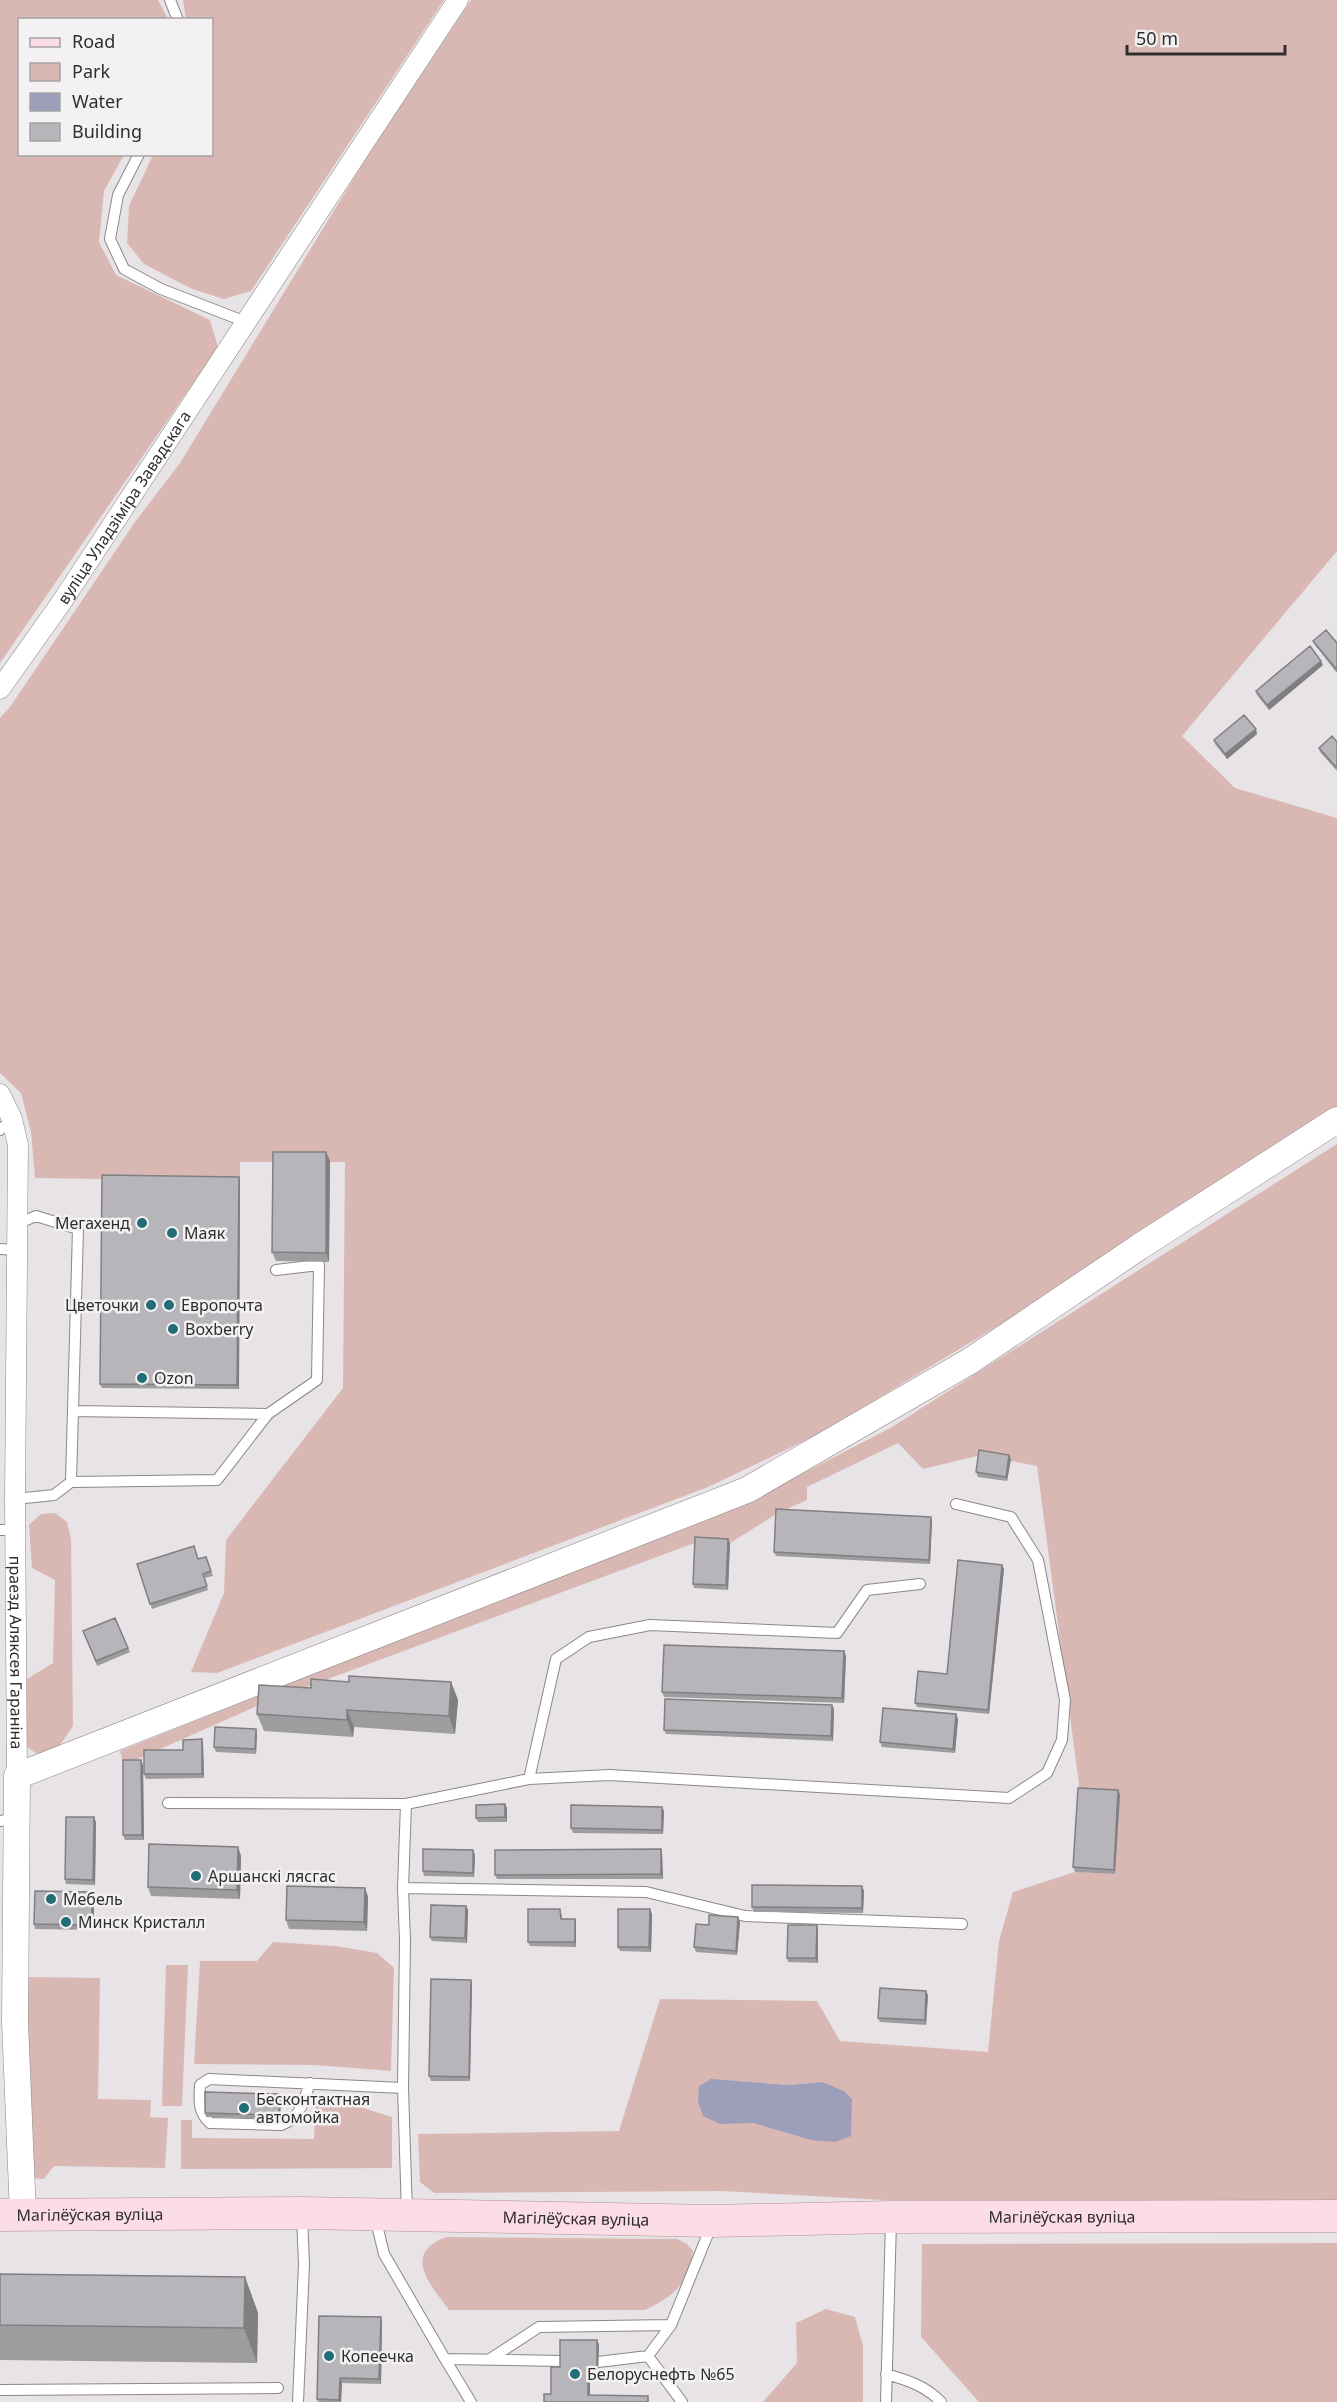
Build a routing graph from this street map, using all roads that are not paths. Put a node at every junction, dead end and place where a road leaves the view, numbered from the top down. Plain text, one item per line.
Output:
1 (170, 0) edge
2 (458, 0) edge
3 (177, 18) edge
4 (138, 156) edge
5 (246, 322) junction
6 (0, 688) edge
7 (0, 1094) edge
8 (1337, 1120) edge
9 (6, 1124) edge
10 (17, 1224) junction
11 (8, 1250) edge
12 (276, 1270) dead end
13 (73, 1411) junction
14 (268, 1414) junction
15 (71, 1482) junction
16 (15, 1500) junction
17 (956, 1504) dead end
18 (8, 1530) edge
19 (920, 1584) dead end
20 (17, 1776) junction
21 (529, 1779) junction
22 (168, 1803) dead end
23 (406, 1804) junction
24 (8, 1820) edge
25 (403, 1888) junction
26 (962, 1924) dead end
27 (310, 2083) junction
28 (403, 2088) junction
29 (302, 2213) junction
30 (375, 2214) junction
31 (407, 2214) junction
32 (11, 2215) edge
33 (1337, 2216) edge
34 (891, 2217) junction
35 (713, 2221) junction
36 (671, 2325) junction
37 (648, 2356) junction
38 (445, 2359) junction
39 (489, 2360) junction
40 (561, 2361) edge
41 (598, 2362) edge
42 (886, 2374) junction
43 (278, 2388) dead end
44 (0, 2390) edge
45 (298, 2402) edge
46 (471, 2402) edge
47 (682, 2402) edge
48 (886, 2402) edge
49 (941, 2402) edge

1 - 3 lane
2 - 5 street, вуліца Уладзіміра Завадскага
4 - 5 lane
5 - 6 street, вуліца Уладзіміра Завадскага
7 - 9 street, праезд Аляксея Гараніна
8 - 20 street
9 - 10 street, праезд Аляксея Гараніна
10 - 11 street, праезд Аляксея Гараніна
10 - 13 lane
11 - 16 street, праезд Аляксея Гараніна
12 - 14 lane
13 - 14 lane
13 - 15 lane
14 - 15 lane
15 - 16 lane
16 - 18 street, праезд Аляксея Гараніна
17 - 21 lane
18 - 20 street, праезд Аляксея Гараніна
19 - 21 lane
20 - 24 street, праезд Аляксея Гараніна
21 - 23 lane
22 - 23 lane
23 - 25 lane
24 - 32 street, праезд Аляксея Гараніна
25 - 26 lane
25 - 28 lane
27 - 27 lane
27 - 28 lane
28 - 31 lane
29 - 30 main road, Магілёўская вуліца
29 - 32 main road, Магілёўская вуліца
29 - 45 lane
30 - 31 main road, Магілёўская вуліца
30 - 38 lane
31 - 35 main road, Магілёўская вуліца
33 - 34 main road, Магілёўская вуліца
34 - 35 main road, Магілёўская вуліца
34 - 42 lane
35 - 36 lane
36 - 37 lane
36 - 39 lane
37 - 41 lane
37 - 47 lane
38 - 39 lane
38 - 46 lane
39 - 40 lane
42 - 48 lane
42 - 49 lane
43 - 44 lane

